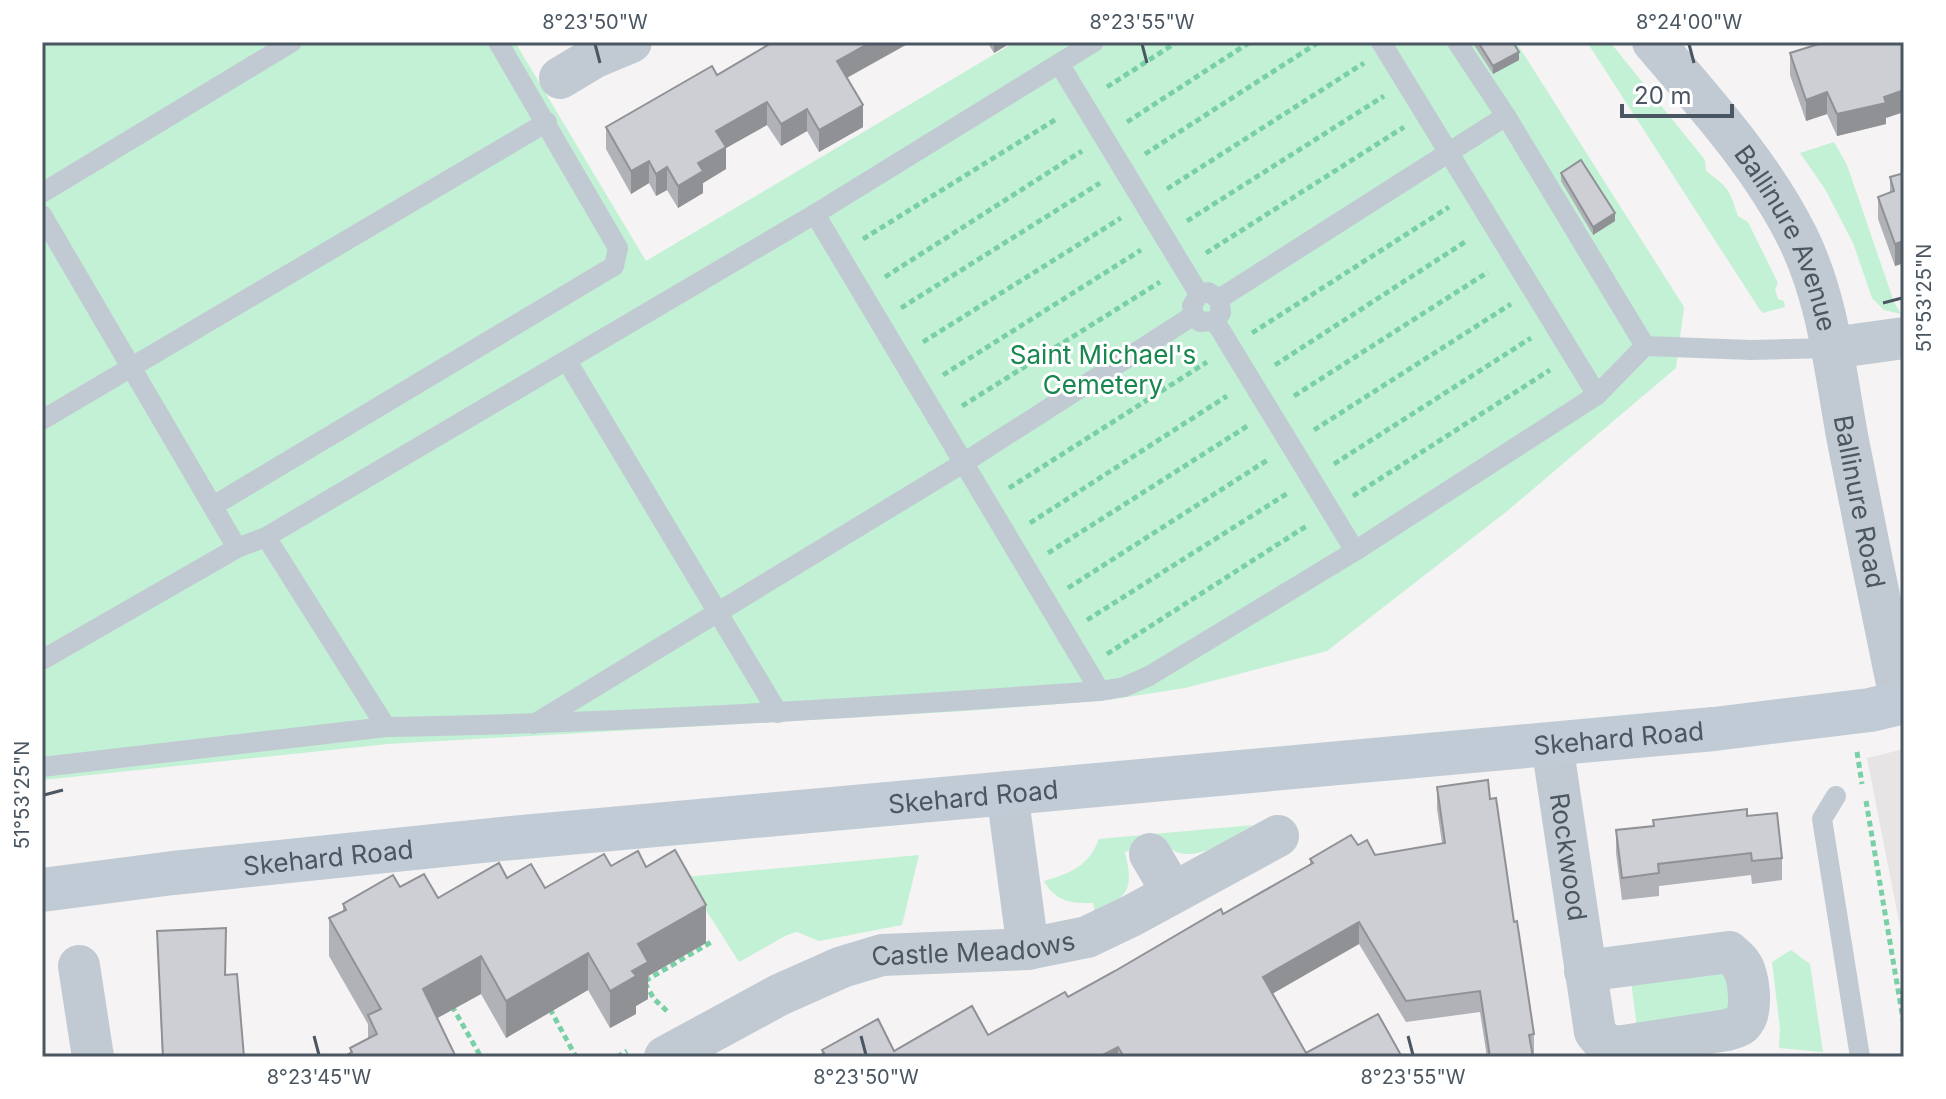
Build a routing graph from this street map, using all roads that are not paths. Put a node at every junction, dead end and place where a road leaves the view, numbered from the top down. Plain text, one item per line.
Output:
1 (292, 42) edge
2 (498, 42) edge
3 (1094, 42) edge
4 (1381, 42) edge
5 (1457, 42) edge
6 (1653, 42) edge
7 (1060, 65) junction
8 (1506, 116) junction
9 (547, 122) junction
10 (1448, 153) junction
11 (42, 193) edge
12 (815, 214) junction
13 (42, 215) edge
14 (1209, 296) junction
15 (1194, 315) junction
16 (1215, 321) junction
17 (1904, 338) edge
18 (1645, 346) junction
19 (1832, 348) junction
20 (567, 361) junction
21 (132, 367) junction
22 (1597, 395) junction
23 (42, 420) edge
24 (965, 462) junction
25 (213, 506) junction
26 (266, 537) junction
27 (237, 548) junction
28 (1355, 551) junction
29 (717, 610) junction
30 (42, 660) edge
31 (1100, 691) junction
32 (1903, 702) edge
33 (778, 713) junction
34 (532, 725) junction
35 (386, 727) junction
36 (1552, 744) junction
37 (42, 767) edge
38 (1007, 792) junction
39 (1836, 796) dead end
40 (1278, 836) dead end
41 (1150, 854) dead end
42 (42, 890) edge
43 (1173, 893) junction
44 (1028, 949) junction
45 (79, 966) dead end
46 (1585, 971) dead end
47 (93, 1057) edge
48 (665, 1057) edge
49 (1860, 1057) edge

1 - 11 lane
2 - 9 lane
3 - 7 lane
4 - 10 lane
5 - 8 lane
6 - 19 street, Ballinure Avenue
7 - 12 lane
7 - 14 lane
8 - 10 lane
8 - 18 lane
9 - 21 lane
9 - 25 lane
10 - 14 lane
10 - 22 lane
12 - 20 lane
12 - 24 lane
13 - 21 lane
14 - 15 lane
14 - 16 lane
15 - 16 lane
15 - 24 lane
16 - 28 lane
17 - 19 street, Ballinure Avenue
18 - 19 lane
18 - 22 lane
19 - 32 street, Ballinure Road
20 - 26 lane
20 - 29 lane
21 - 23 lane
21 - 25 lane
22 - 28 lane
24 - 29 lane
24 - 31 lane
25 - 27 lane
26 - 27 lane
26 - 35 lane
27 - 30 lane
28 - 31 lane
29 - 33 lane
29 - 34 lane
31 - 33 lane
32 - 36 street, Skehard Road
33 - 34 lane
34 - 35 lane
35 - 37 lane
36 - 38 street, Skehard Road
36 - 46 street, Rockwood
38 - 42 street, Skehard Road
38 - 44 street
39 - 49 lane
40 - 43 street, Castle Meadows
41 - 43 street
43 - 44 street, Castle Meadows
44 - 48 street, Castle Meadows
45 - 47 street

